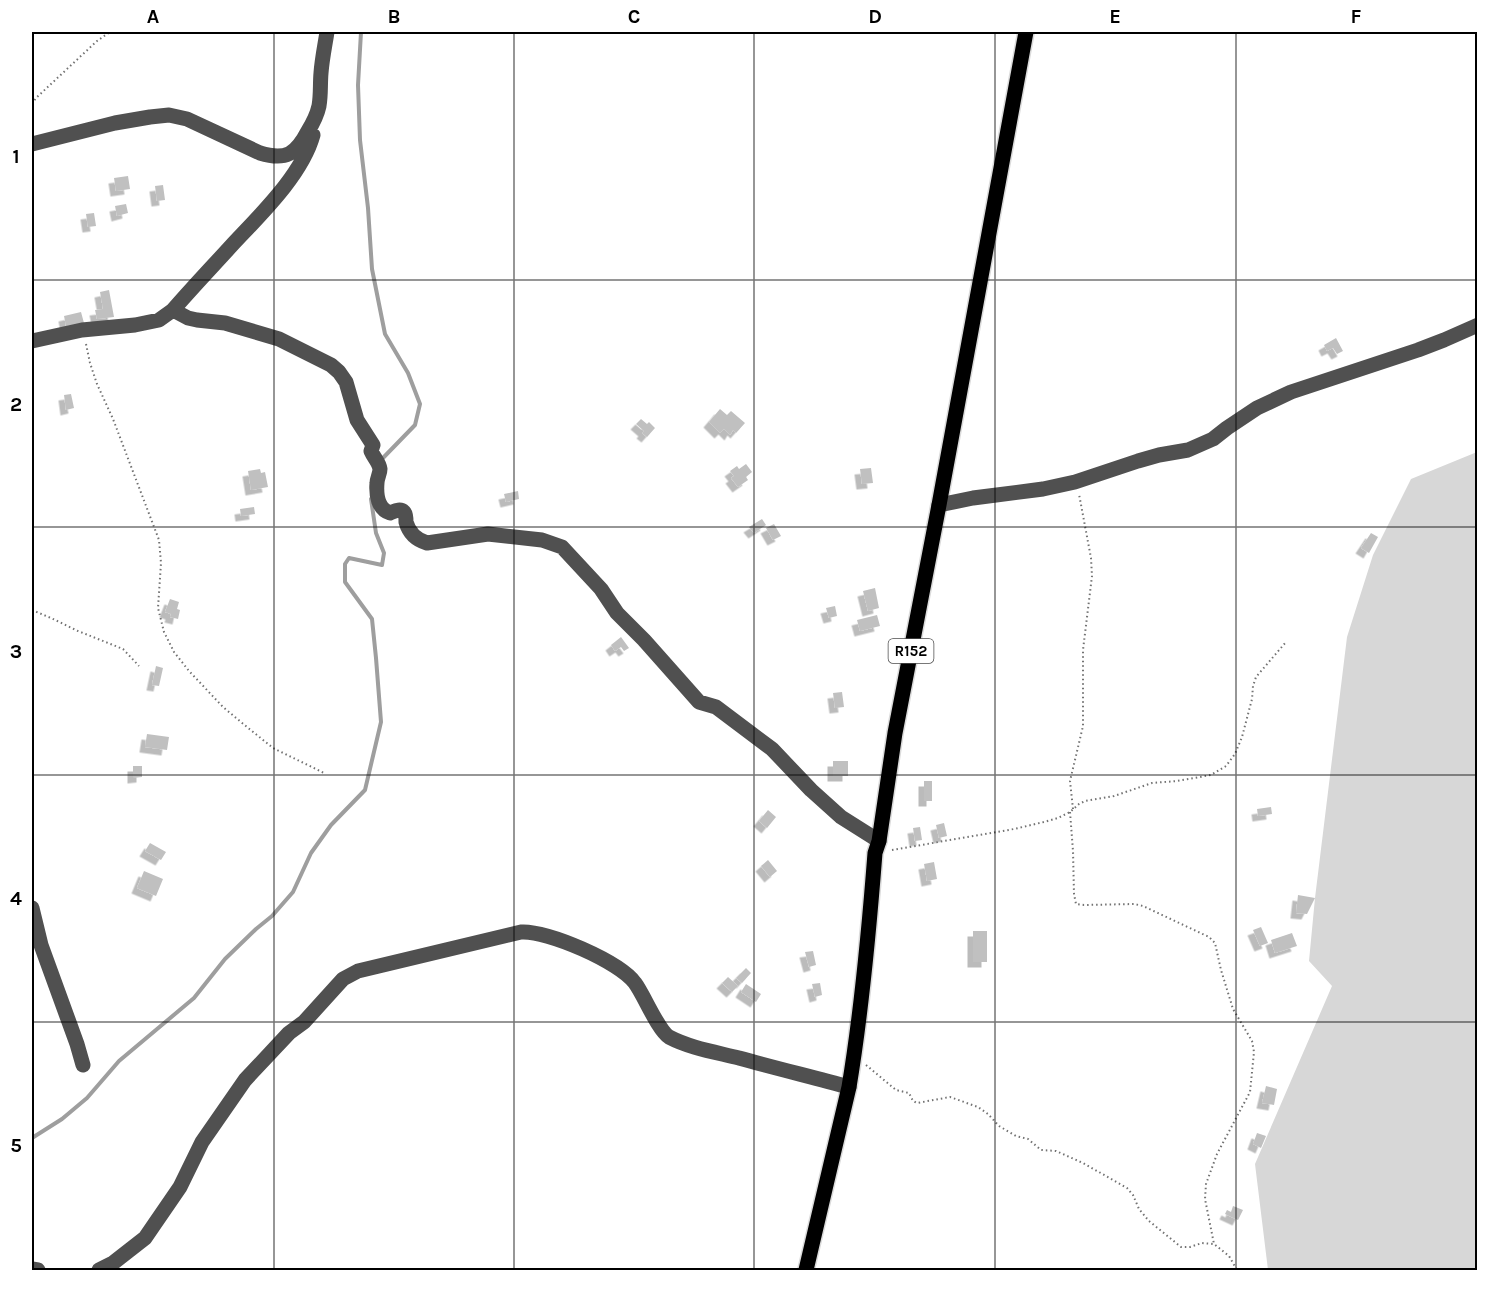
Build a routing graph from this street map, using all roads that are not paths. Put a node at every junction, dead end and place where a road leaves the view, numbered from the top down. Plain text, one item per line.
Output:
1 (327, 32) edge
2 (1026, 32) edge
3 (315, 120) junction
4 (32, 144) edge
5 (173, 310) junction
6 (1478, 325) edge
7 (32, 341) edge
8 (939, 505) junction
9 (877, 847) junction
10 (32, 908) edge
11 (83, 1065) dead end
12 (849, 1087) junction
13 (32, 1269) edge
14 (38, 1270) edge
15 (99, 1270) edge
16 (806, 1270) edge

1 - 3 street
2 - 8 main road, R152
3 - 4 street
3 - 5 street
5 - 7 street
5 - 9 street
6 - 8 street
8 - 9 main road, R152
9 - 12 main road, R152
10 - 11 street
12 - 15 street
12 - 16 main road, R152
13 - 14 street

